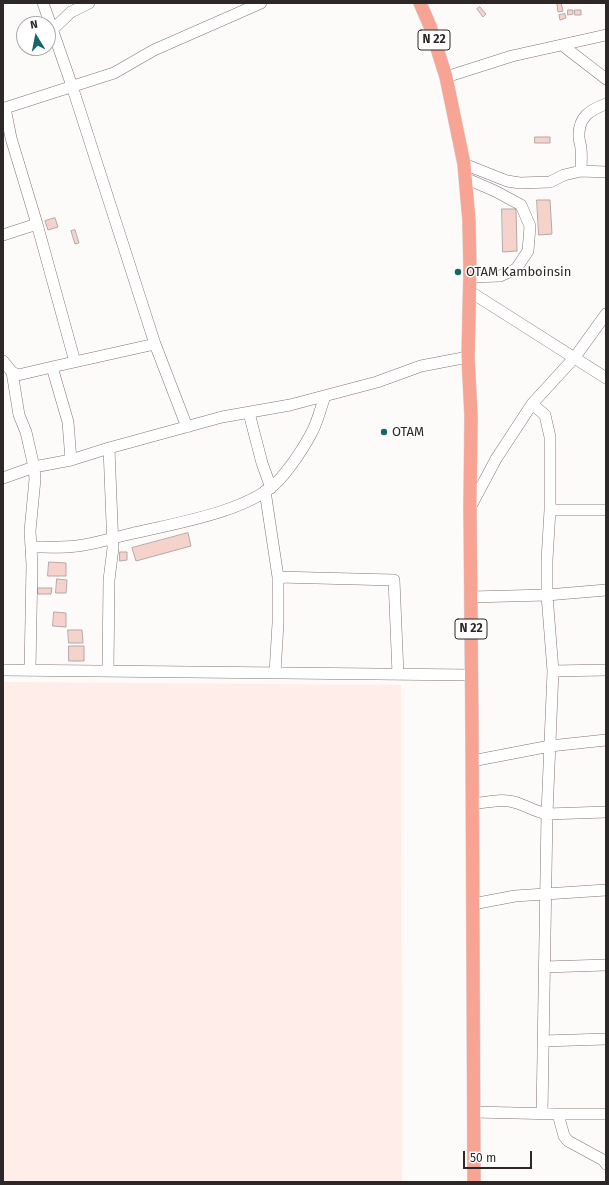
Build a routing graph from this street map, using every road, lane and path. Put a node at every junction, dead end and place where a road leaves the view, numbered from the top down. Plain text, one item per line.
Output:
1 (43, 3) edge
2 (89, 3) edge
3 (261, 3) edge
4 (420, 3) edge
5 (47, 16) edge
6 (56, 26) edge
7 (606, 35) edge
8 (56, 41) edge
9 (562, 45) junction
10 (446, 77) junction
11 (606, 79) edge
12 (72, 86) junction
13 (606, 104) edge
14 (4, 105) edge
15 (464, 164) junction
16 (581, 171) junction
17 (606, 172) edge
18 (465, 178) junction
19 (37, 224) junction
20 (3, 235) edge
21 (470, 277) junction
22 (470, 291) junction
23 (606, 314) edge
24 (155, 344) junction
25 (468, 357) junction
26 (575, 358) junction
27 (3, 361) edge
28 (76, 362) junction
29 (52, 367) junction
30 (12, 372) junction
31 (606, 378) edge
32 (325, 396) junction
33 (532, 404) junction
34 (249, 413) junction
35 (188, 427) junction
36 (109, 448) junction
37 (71, 460) junction
38 (34, 467) junction
39 (3, 478) edge
40 (268, 489) junction
41 (470, 508) junction
42 (550, 510) junction
43 (606, 510) edge
44 (112, 538) junction
45 (31, 547) junction
46 (278, 577) junction
47 (606, 590) edge
48 (547, 595) junction
49 (471, 597) junction
50 (3, 670) edge
51 (30, 670) junction
52 (108, 670) junction
53 (606, 670) edge
54 (553, 671) junction
55 (275, 673) junction
56 (398, 674) junction
57 (471, 675) junction
58 (606, 740) edge
59 (550, 746) junction
60 (472, 761) junction
61 (472, 804) junction
62 (606, 812) edge
63 (547, 814) junction
64 (606, 890) edge
65 (545, 894) junction
66 (473, 904) junction
67 (606, 965) edge
68 (544, 967) junction
69 (606, 1039) edge
70 (543, 1041) junction
71 (474, 1112) junction
72 (542, 1114) junction
73 (558, 1114) junction
74 (606, 1114) edge
75 (606, 1164) edge
76 (474, 1182) edge

1 - 5 street
2 - 6 street
3 - 12 street
4 - 10 main road, N 22
7 - 9 street
8 - 12 street
9 - 10 street
9 - 11 street
10 - 15 main road, N 22
12 - 14 street
12 - 24 street
13 - 16 street
14 - 19 street
15 - 16 street
15 - 18 main road, N 22
16 - 17 street
18 - 21 main road, N 22
18 - 21 street
19 - 20 street
19 - 28 street
21 - 22 main road, N 22
22 - 25 main road, N 22
22 - 26 street
23 - 26 street
24 - 28 street
24 - 35 street
25 - 32 street
25 - 41 main road, N 22
26 - 31 street
26 - 33 street
27 - 30 street
28 - 29 street
29 - 30 street
29 - 37 street
30 - 38 street
32 - 34 street
32 - 40 street
33 - 41 street
33 - 42 street
34 - 35 street
34 - 40 street
35 - 36 street
36 - 37 street
36 - 44 street
37 - 38 street
38 - 39 street
38 - 45 street
40 - 44 street
40 - 46 street
41 - 49 main road, N 22
42 - 43 street
42 - 48 street
44 - 45 street
44 - 52 street
45 - 51 street
46 - 55 street
46 - 56 street
47 - 48 street
48 - 49 street
48 - 54 street
49 - 57 main road, N 22
50 - 51 street
51 - 52 street
52 - 55 street
53 - 54 street
54 - 59 street
55 - 56 street
56 - 57 street
57 - 60 main road, N 22
58 - 59 street
59 - 60 street
59 - 63 street
60 - 61 main road, N 22
61 - 63 street
61 - 66 main road, N 22
62 - 63 street
63 - 65 street
64 - 65 street
65 - 66 street
65 - 68 street
66 - 71 main road, N 22
67 - 68 street
68 - 70 street
69 - 70 street
70 - 72 street
71 - 72 street
71 - 76 main road, N 22
72 - 73 street
73 - 74 street
73 - 75 street

